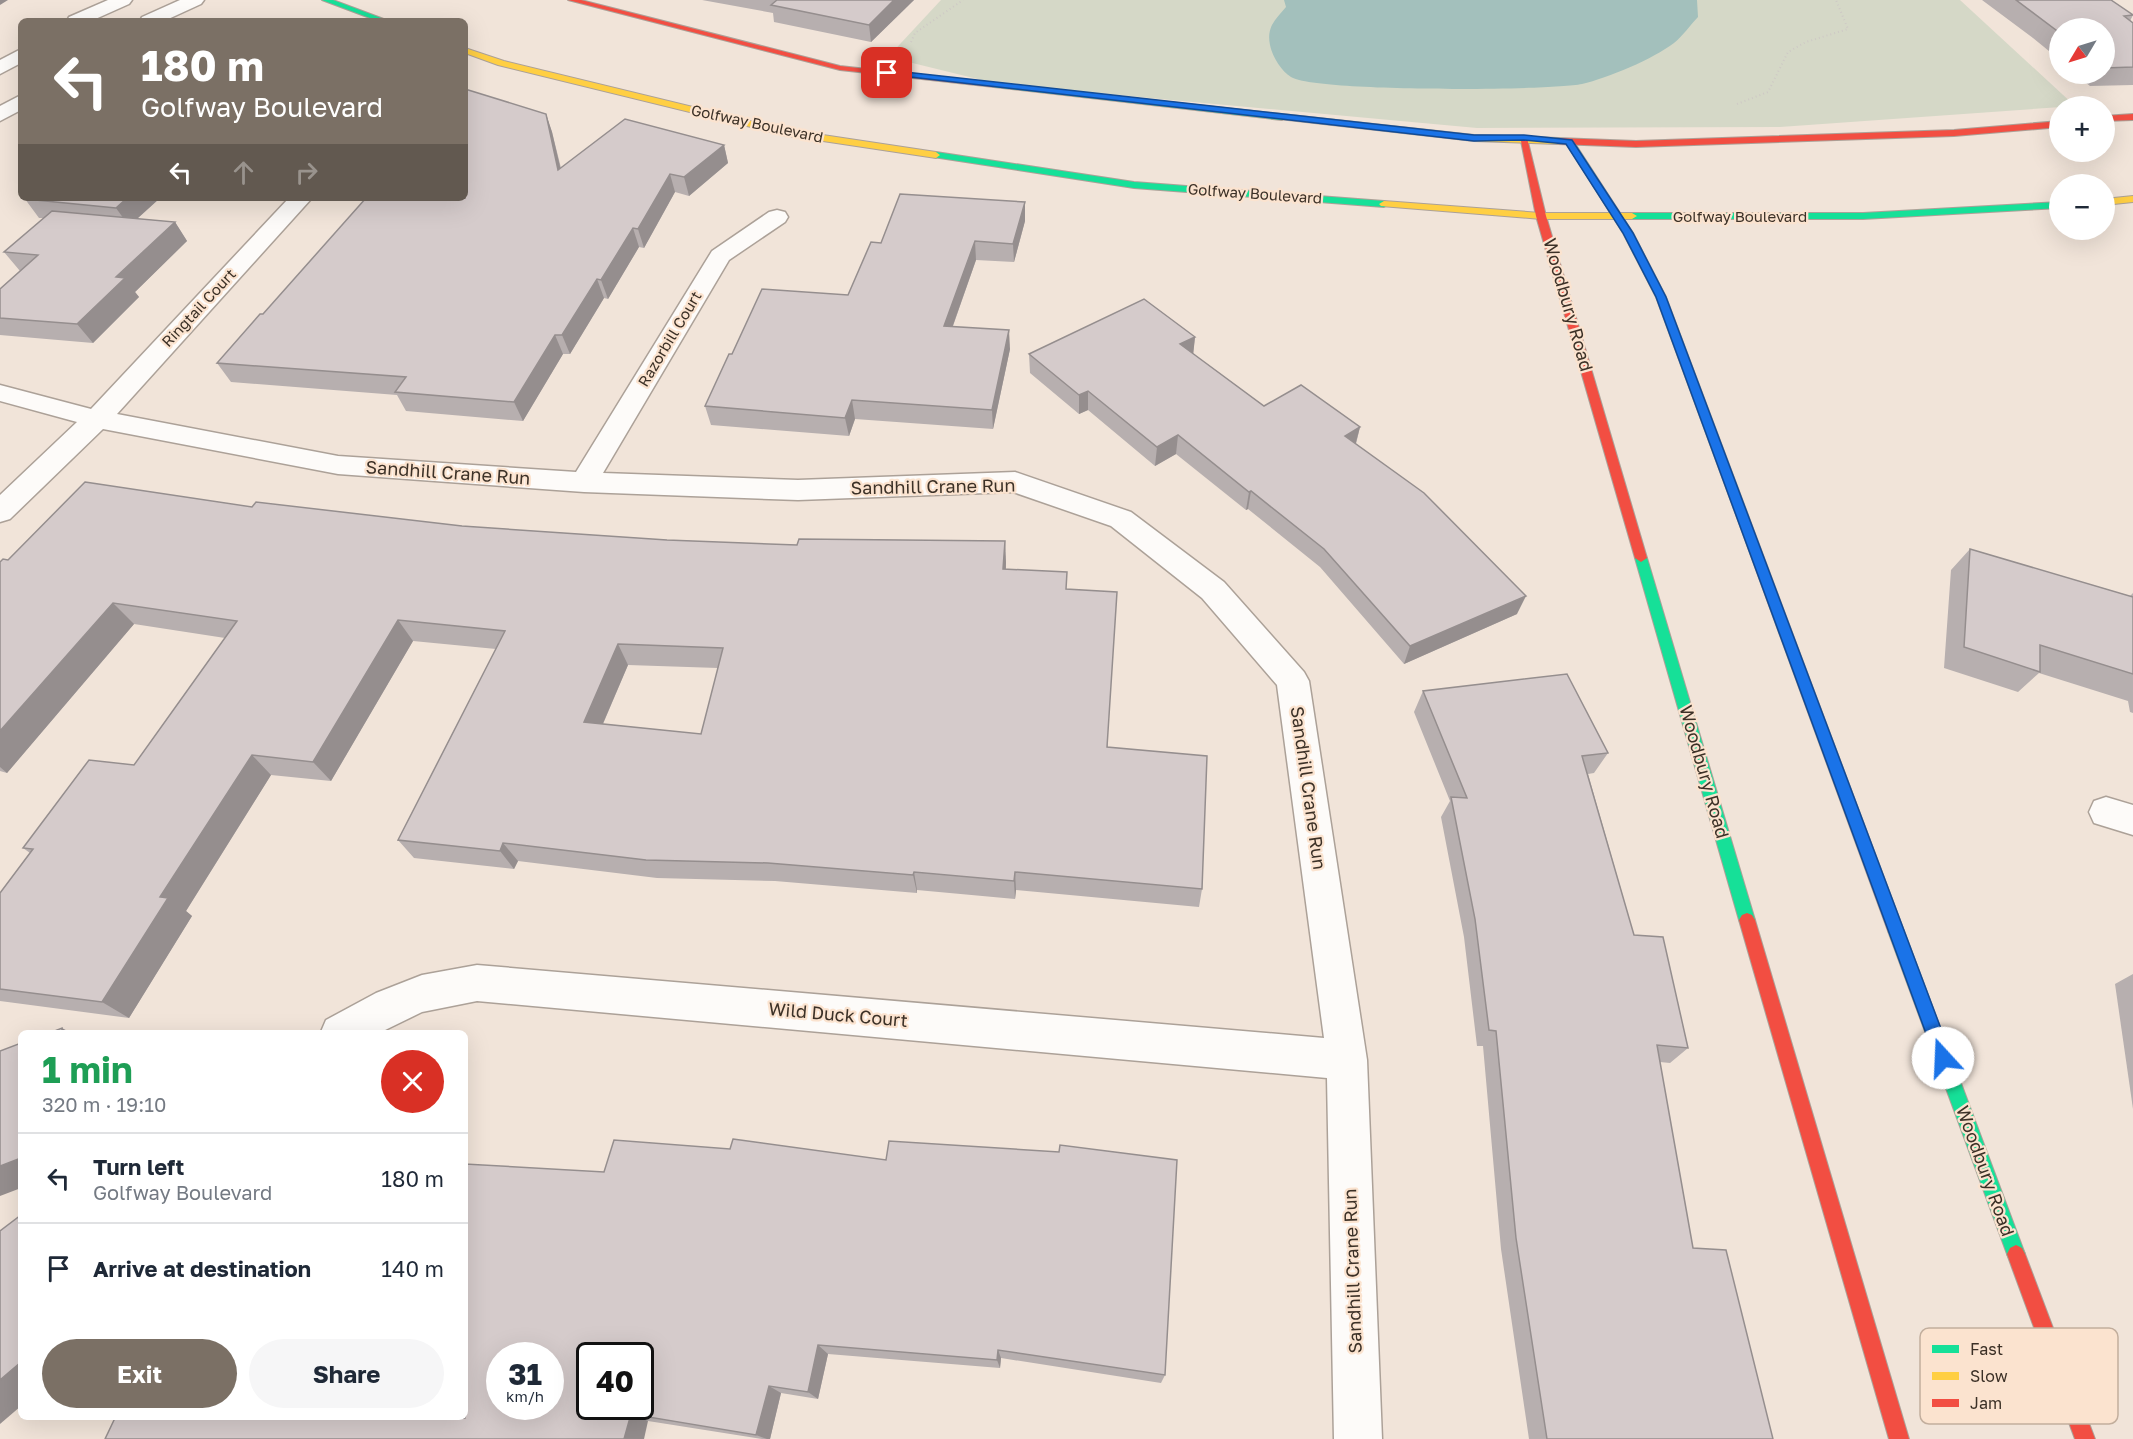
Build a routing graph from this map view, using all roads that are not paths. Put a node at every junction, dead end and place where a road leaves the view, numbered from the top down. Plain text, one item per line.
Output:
1 (123, 0) edge
2 (195, 0) edge
3 (326, 0) edge
4 (572, 0) edge
5 (83, 18) edge
6 (156, 18) edge
7 (377, 18) edge
8 (468, 51) edge
9 (18, 57) edge
10 (0, 68) edge
11 (18, 103) edge
12 (0, 115) edge
13 (2133, 117) edge
14 (2115, 118) edge
15 (2049, 125) edge
16 (1524, 138) junction
17 (1569, 141) junction
18 (2133, 199) edge
19 (299, 201) edge
20 (2115, 201) edge
21 (2049, 206) edge
22 (1541, 216) junction
23 (777, 217) dead end
24 (1617, 217) junction
25 (0, 393) edge
26 (97, 419) junction
27 (584, 482) junction
28 (0, 512) edge
29 (347, 1030) edge
30 (1347, 1060) junction
31 (2044, 1328) edge
32 (2079, 1424) edge
33 (1358, 1439) edge
34 (1899, 1439) edge
35 (2085, 1439) edge

1 - 5 street
2 - 6 street
3 - 7 street
4 - 16 street
8 - 22 street, Golfway Boulevard
9 - 10 street
11 - 12 street
13 - 14 street
15 - 17 street
16 - 17 street
16 - 22 street, Woodbury Road
17 - 24 street, Woodbury Road
18 - 20 street
19 - 26 street, Ringtail Court
21 - 24 street, Golfway Boulevard
22 - 24 street, Golfway Boulevard
22 - 34 street, Woodbury Road
23 - 27 street, Razorbill Court
24 - 31 street, Woodbury Road
25 - 26 street, Sandhill Crane Run
26 - 27 street, Sandhill Crane Run
26 - 28 street, Ringtail Court
27 - 30 street, Sandhill Crane Run
29 - 30 street, Wild Duck Court
30 - 33 street, Sandhill Crane Run
32 - 35 street, Woodbury Road

